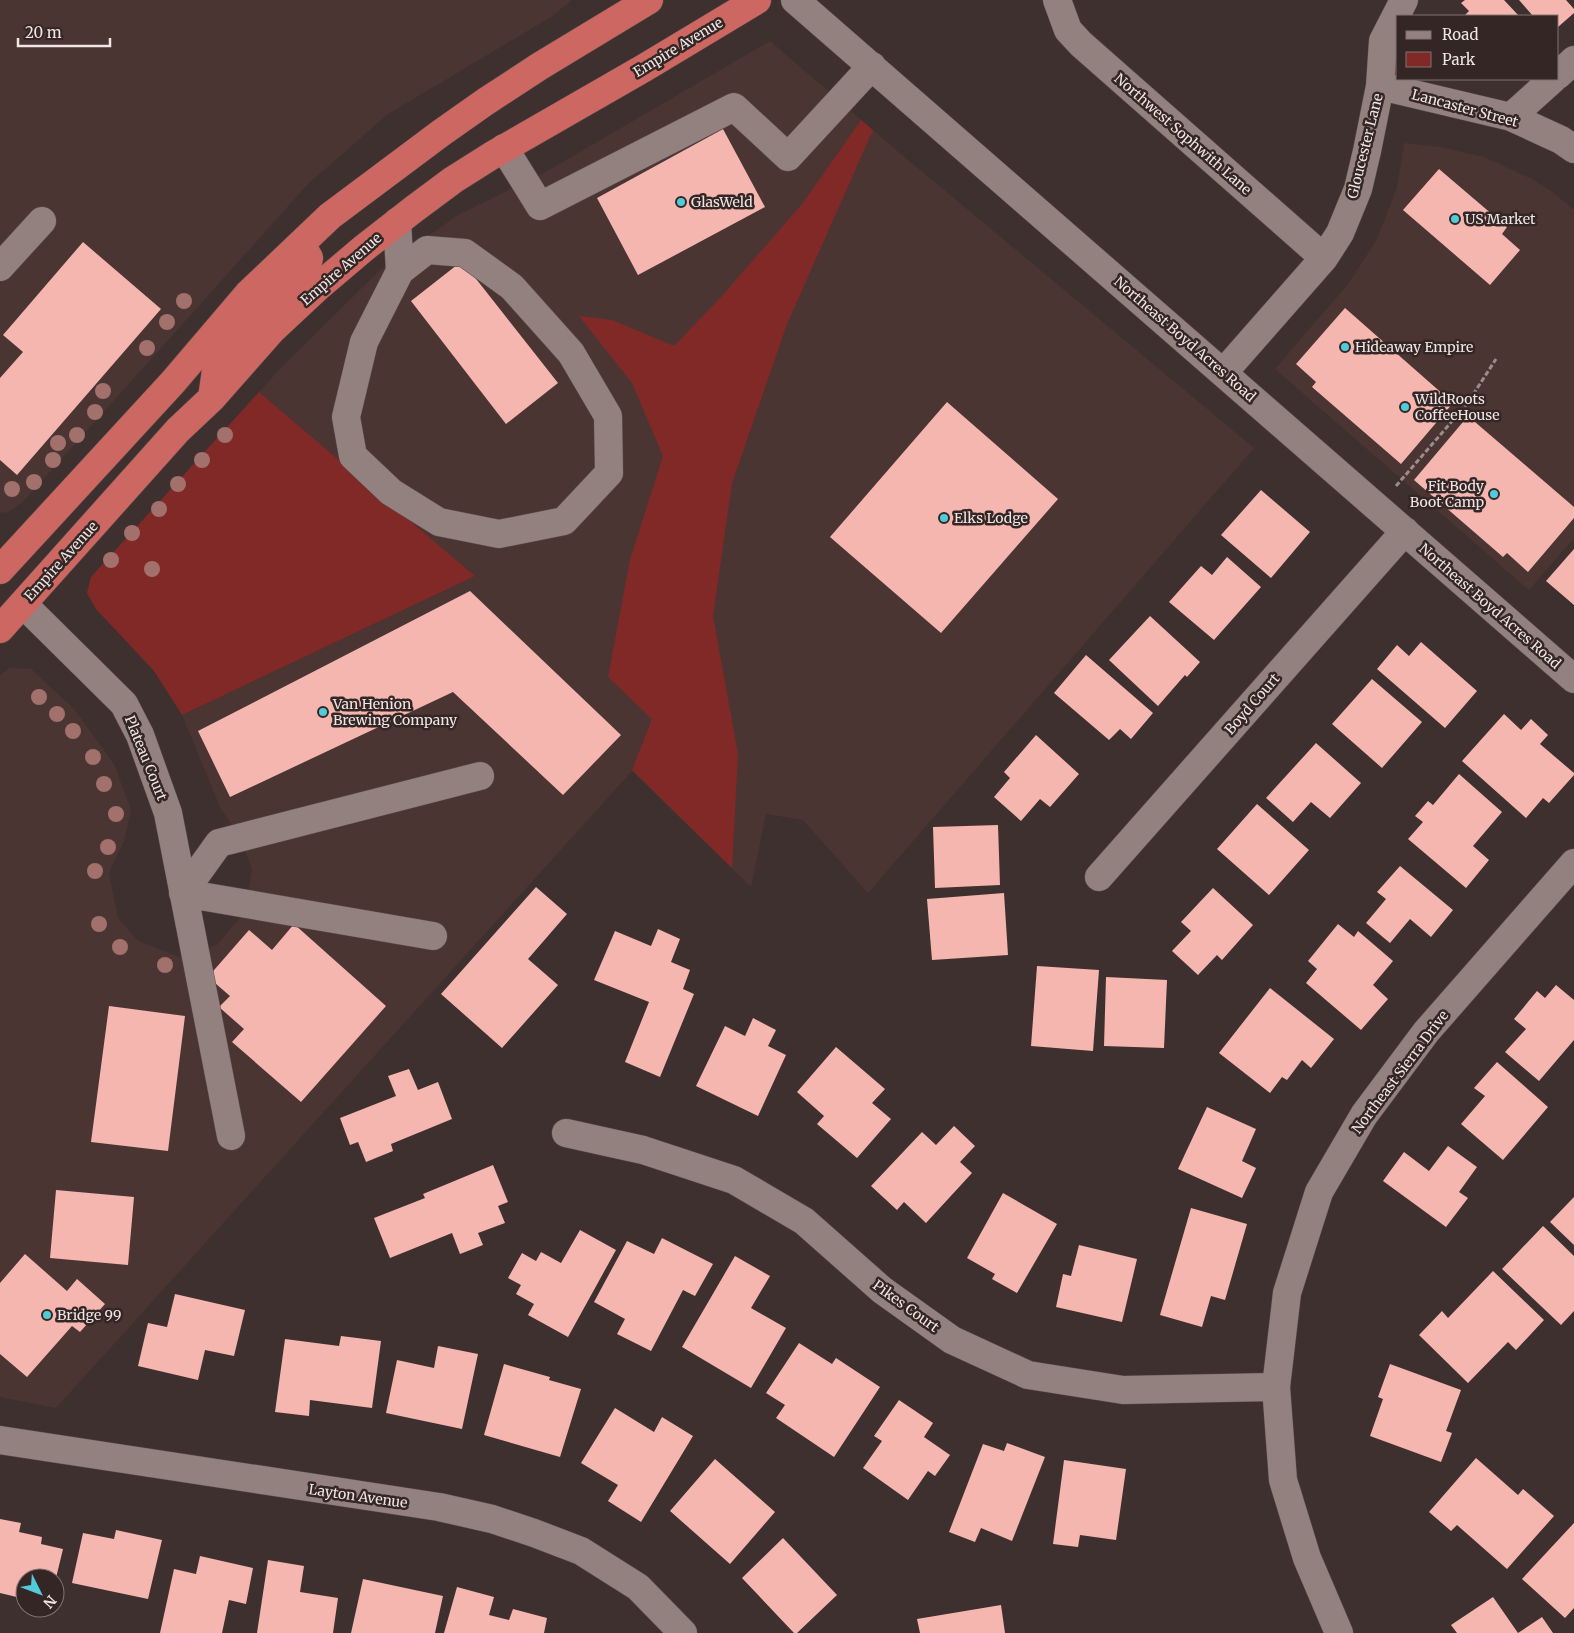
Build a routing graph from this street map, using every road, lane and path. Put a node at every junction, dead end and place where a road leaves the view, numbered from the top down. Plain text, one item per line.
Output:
1 (620, 0) edge
2 (649, 0) edge
3 (757, 0) edge
4 (795, 0) edge
5 (1057, 0) edge
6 (1404, 0) edge
7 (1396, 15) edge
8 (1396, 16) edge
9 (604, 29) junction
10 (1574, 60) edge
11 (872, 66) junction
12 (1559, 74) edge
13 (1552, 80) edge
14 (1380, 86) junction
15 (1511, 117) junction
16 (504, 148) junction
17 (1574, 149) edge
18 (42, 221) dead end
19 (396, 222) junction
20 (300, 244) junction
21 (1324, 258) junction
22 (0, 268) edge
23 (400, 271) junction
24 (1496, 359) dead end
25 (1223, 373) junction
26 (212, 398) junction
27 (149, 407) junction
28 (1403, 478) dead end
29 (1405, 531) junction
30 (0, 570) edge
31 (23, 604) junction
32 (0, 629) edge
33 (1574, 679) edge
34 (480, 776) dead end
35 (1574, 863) edge
36 (1099, 877) dead end
37 (183, 893) junction
38 (433, 936) dead end
39 (566, 1133) dead end
40 (231, 1136) dead end
41 (1276, 1386) junction
42 (0, 1440) edge
43 (683, 1633) edge
44 (1339, 1633) edge

1 - 9 highway
2 - 9 highway
3 - 16 highway, Empire Avenue
4 - 11 street, Northeast Boyd Acres Road
5 - 21 street, Northwest Sophwith Lane
6 - 7 street, Gloucester Lane
8 - 14 street, Gloucester Lane
9 - 20 highway
10 - 12 street
11 - 16 street
11 - 25 street, Northeast Boyd Acres Road
13 - 15 street
14 - 15 street, Lancaster Street
14 - 21 street, Gloucester Lane
15 - 17 street, Lancaster Street
16 - 19 highway, Empire Avenue
18 - 22 street
19 - 23 street
19 - 26 highway, Empire Avenue
20 - 26 highway
20 - 27 highway
21 - 25 street, Gloucester Lane
23 - 23 street
24 - 28 path
25 - 29 street, Northeast Boyd Acres Road
26 - 31 highway, Empire Avenue
27 - 30 highway
27 - 31 highway
29 - 33 street, Northeast Boyd Acres Road
29 - 36 street, Boyd Court
31 - 32 highway, Empire Avenue
31 - 37 street, Plateau Court
34 - 37 street
35 - 41 street, Northeast Sierra Drive
37 - 38 street
37 - 40 street, Plateau Court
39 - 41 street, Pikes Court
41 - 44 street, Northeast Sierra Drive
42 - 43 street, Layton Avenue

